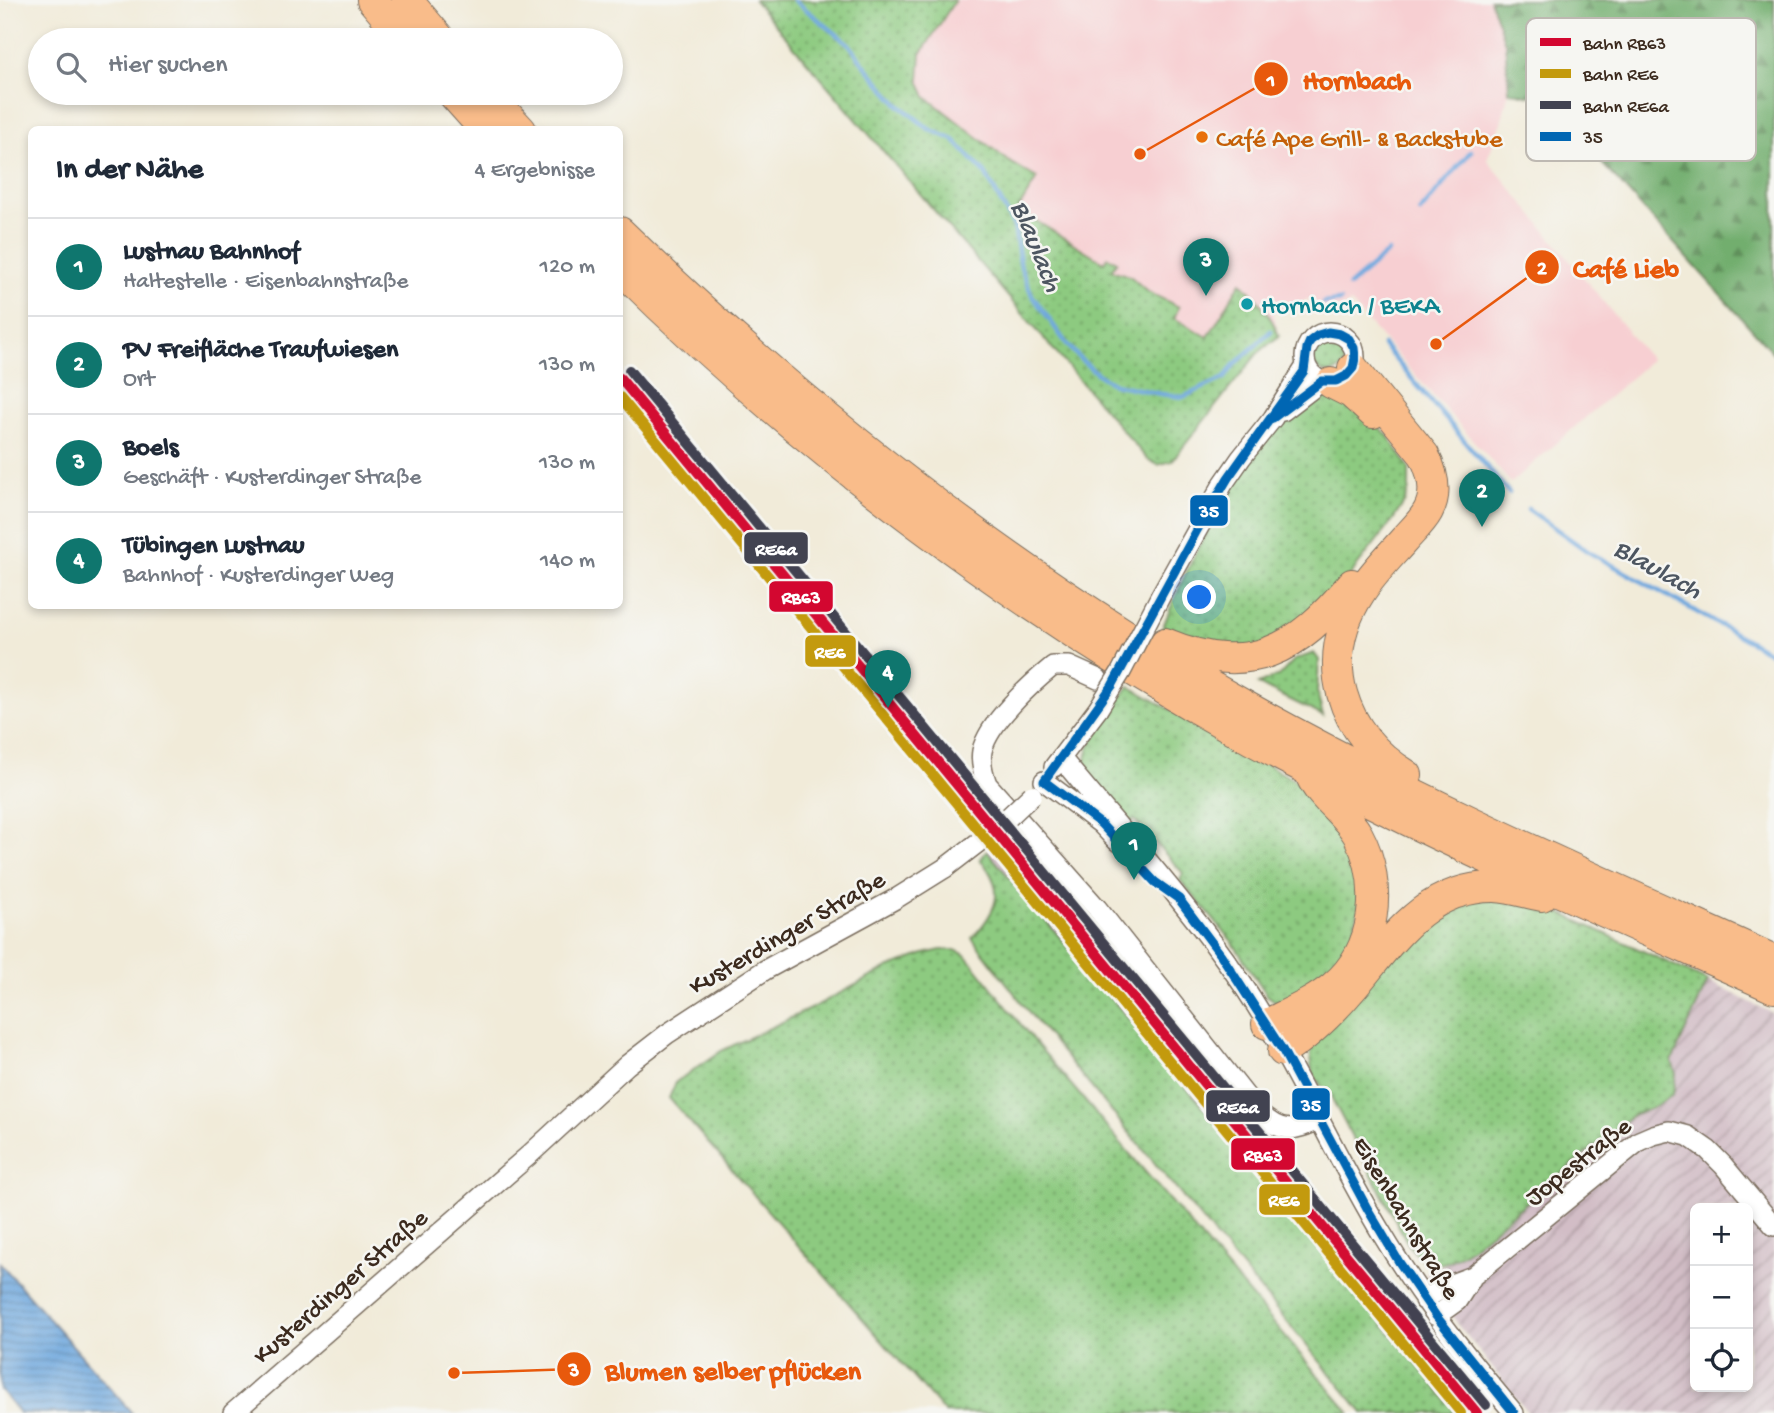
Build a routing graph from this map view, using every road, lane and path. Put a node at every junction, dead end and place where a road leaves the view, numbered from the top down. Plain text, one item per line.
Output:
1 (372, 0) edge
2 (407, 0) edge
3 (396, 28) edge
4 (431, 28) edge
5 (463, 105) edge
6 (498, 105) edge
7 (481, 126) edge
8 (517, 126) edge
9 (623, 235) edge
10 (623, 271) edge
11 (1306, 366) junction
12 (1335, 377) junction
13 (1273, 418) junction
14 (1106, 622) junction
15 (1098, 679) dead end
16 (1061, 758) junction
17 (1308, 769) junction
18 (1038, 788) junction
19 (1491, 831) junction
20 (1566, 894) junction
21 (1179, 899) junction
22 (1774, 960) edge
23 (1774, 988) edge
24 (1267, 1024) junction
25 (1283, 1052) junction
26 (1320, 1119) junction
27 (1774, 1226) edge
28 (1474, 1276) junction
29 (1424, 1300) junction
30 (1436, 1316) junction
31 (233, 1413) edge
32 (1514, 1413) edge

1 - 3 highway
2 - 4 highway
5 - 7 highway
6 - 8 highway
9 - 14 highway
10 - 17 highway
11 - 12 street
11 - 12 street
11 - 13 street, Kusterdinger Straße
12 - 13 street, Kusterdinger Straße
12 - 14 highway
12 - 19 highway
13 - 16 street, Kusterdinger Straße, bridge
14 - 19 highway
15 - 26 street
16 - 18 street, Kusterdinger Straße
16 - 21 street, Eisenbahnstraße
17 - 20 highway
17 - 24 highway
18 - 21 street, Eisenbahnstraße
18 - 31 street, Kusterdinger Straße, bridge
19 - 22 highway
20 - 23 highway
20 - 25 highway
21 - 24 street, Eisenbahnstraße
24 - 25 street, Eisenbahnstraße
25 - 26 street, Eisenbahnstraße
26 - 29 street, Eisenbahnstraße
27 - 28 street, Jopestraße
28 - 29 street, Jopestraße
28 - 30 street, Jopestraße
29 - 30 street, Eisenbahnstraße
30 - 32 street, Eisenbahnstraße

